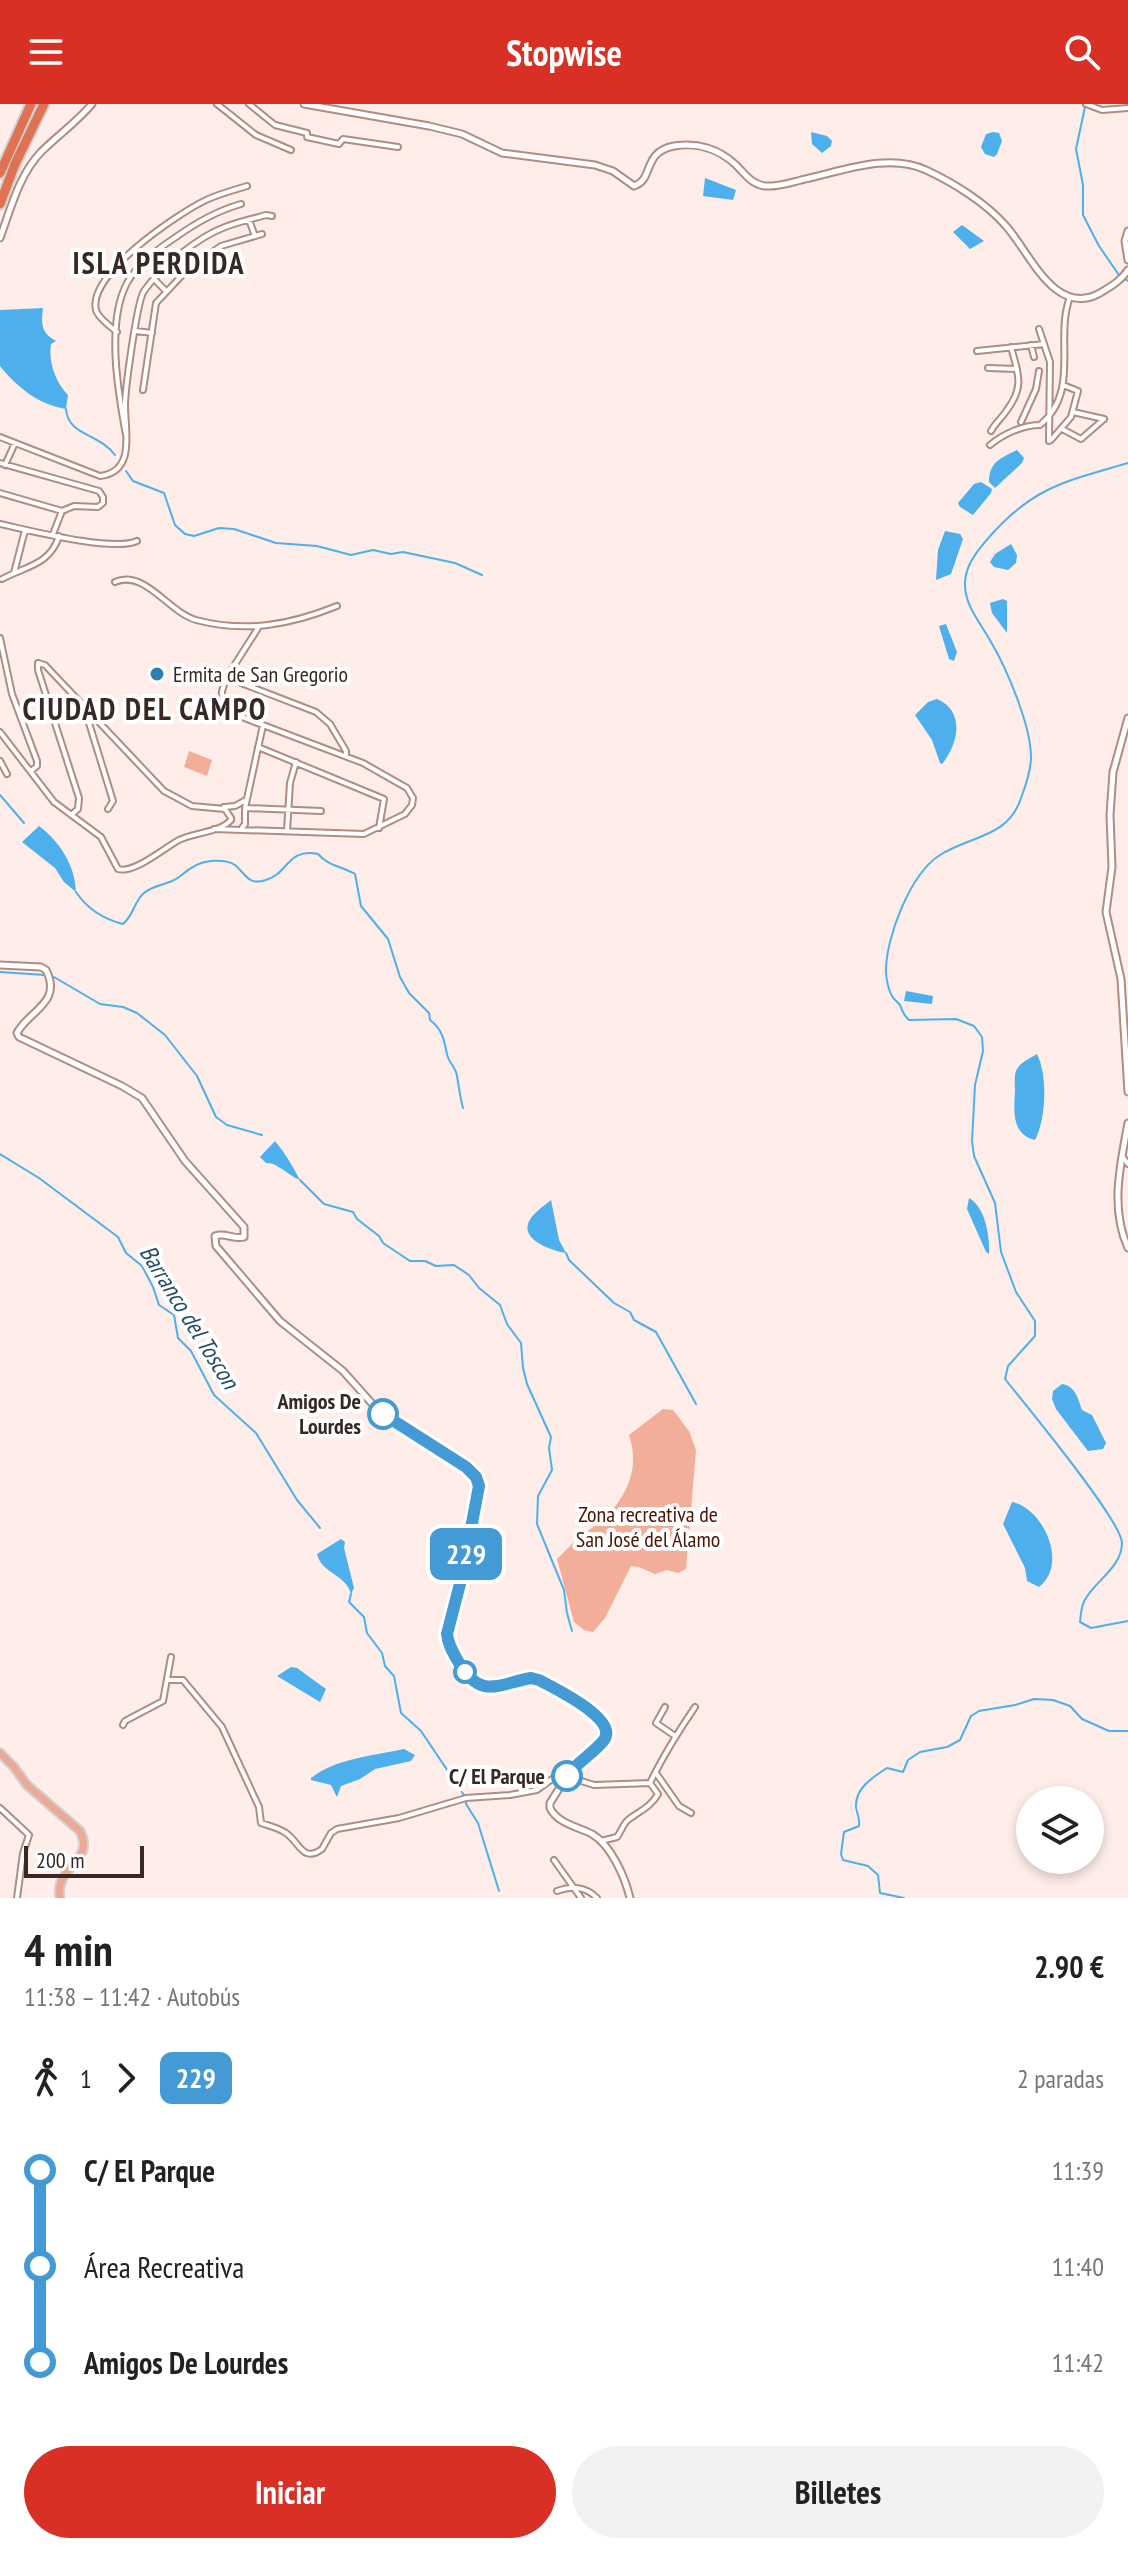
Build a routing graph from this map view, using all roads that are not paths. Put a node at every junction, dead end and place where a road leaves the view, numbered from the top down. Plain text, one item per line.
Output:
1 (31, 104) edge
2 (44, 104) edge
3 (92, 104) edge
4 (217, 104) edge
5 (249, 104) edge
6 (304, 104) edge
7 (1087, 105) edge
8 (1128, 108) edge
9 (398, 147) dead end
10 (291, 150) dead end
11 (0, 173) edge
12 (247, 186) dead end
13 (0, 204) edge
14 (241, 204) dead end
15 (272, 216) dead end
16 (249, 220) junction
17 (1128, 231) edge
18 (262, 234) dead end
19 (255, 236) junction
20 (0, 238) edge
21 (1128, 260) edge
22 (1127, 272) edge
23 (155, 280) junction
24 (166, 291) junction
25 (1070, 297) junction
26 (1039, 329) dead end
27 (136, 331) junction
28 (117, 332) junction
29 (152, 333) junction
30 (1044, 344) junction
31 (1031, 345) junction
32 (1011, 347) junction
33 (977, 351) dead end
34 (1034, 357) dead end
35 (988, 368) dead end
36 (1017, 369) junction
37 (1039, 371) dead end
38 (1063, 385) junction
39 (143, 390) dead end
40 (1073, 412) junction
41 (1050, 414) junction
42 (1021, 422) dead end
43 (1062, 429) junction
44 (991, 431) dead end
45 (0, 437) edge
46 (127, 437) junction
47 (15, 443) junction
48 (990, 445) dead end
49 (2, 464) edge
50 (0, 493) edge
51 (62, 511) junction
52 (0, 524) edge
53 (25, 530) junction
54 (56, 535) junction
55 (137, 541) dead end
56 (14, 573) junction
57 (2, 579) dead end
58 (115, 582) dead end
59 (337, 606) dead end
60 (258, 628) junction
61 (0, 638) edge
62 (228, 678) junction
63 (90, 713) junction
64 (1128, 718) edge
65 (263, 725) junction
66 (0, 732) edge
67 (258, 747) junction
68 (346, 756) junction
69 (0, 761) edge
70 (296, 762) junction
71 (30, 771) junction
72 (7, 774) dead end
73 (249, 795) junction
74 (236, 806) junction
75 (245, 808) junction
76 (108, 809) dead end
77 (218, 809) junction
78 (287, 811) junction
79 (321, 811) dead end
80 (71, 815) junction
81 (231, 819) junction
82 (379, 828) junction
83 (214, 829) junction
84 (240, 829) junction
85 (287, 831) junction
86 (0, 965) edge
87 (1128, 1092) edge
88 (1128, 1123) edge
89 (1122, 1156) junction
90 (1128, 1164) edge
91 (1128, 1248) edge
92 (171, 1657) dead end
93 (167, 1680) junction
94 (665, 1707) dead end
95 (695, 1707) dead end
96 (123, 1725) dead end
97 (675, 1736) junction
98 (0, 1753) edge
99 (656, 1773) junction
100 (567, 1776) junction
101 (650, 1783) junction
102 (0, 1808) edge
103 (691, 1813) dead end
104 (601, 1841) junction
105 (554, 1860) dead end
106 (572, 1886) junction
107 (557, 1891) dead end
108 (17, 1898) edge
109 (60, 1898) edge
110 (581, 1898) edge
111 (597, 1898) edge
112 (630, 1898) edge

1 - 11 highway
2 - 13 highway
3 - 20 street
4 - 10 street
5 - 9 street
6 - 25 street
7 - 8 street
12 - 28 street
14 - 28 street
15 - 16 street
16 - 19 street
16 - 23 street
17 - 21 street
18 - 19 street
19 - 24 street
22 - 25 street
23 - 24 street
23 - 27 street
24 - 29 street
25 - 38 street
26 - 30 street
27 - 29 street
27 - 46 street
28 - 46 street
29 - 39 street
30 - 31 street
30 - 41 street
31 - 32 street
31 - 34 street
32 - 33 street
32 - 36 street
35 - 36 street
36 - 44 street
37 - 42 street
38 - 40 street
38 - 41 street
40 - 43 street
40 - 43 street
41 - 43 street
41 - 48 street
45 - 47 street
46 - 47 street
47 - 49 street
49 - 51 street
50 - 51 street
51 - 54 street
52 - 53 street
53 - 54 street
53 - 56 street
54 - 55 street
54 - 56 street
56 - 57 street
58 - 60 street
59 - 60 street
60 - 62 street
61 - 71 street
62 - 65 street
62 - 68 street
63 - 76 street
63 - 77 street
63 - 80 street
64 - 87 street
65 - 67 street
65 - 68 street
66 - 71 street
67 - 70 street
67 - 73 street
68 - 82 street
69 - 72 street
70 - 78 street
70 - 82 street
71 - 80 street
73 - 74 street
73 - 75 street
74 - 75 street
74 - 77 street
74 - 81 street
75 - 78 street
75 - 84 street
77 - 81 street
78 - 79 street
78 - 85 street
80 - 83 street
81 - 83 street
81 - 84 street
82 - 85 street
83 - 84 street
84 - 85 street
86 - 100 street
88 - 89 street
89 - 90 street
89 - 91 street
92 - 93 street
93 - 96 street
93 - 100 street
94 - 97 street
95 - 97 street
97 - 99 street
98 - 109 main road
99 - 101 street
99 - 103 street
100 - 101 street
100 - 104 street
101 - 104 street
102 - 108 street
104 - 112 street
105 - 106 street
106 - 107 street
106 - 110 street
106 - 111 street

